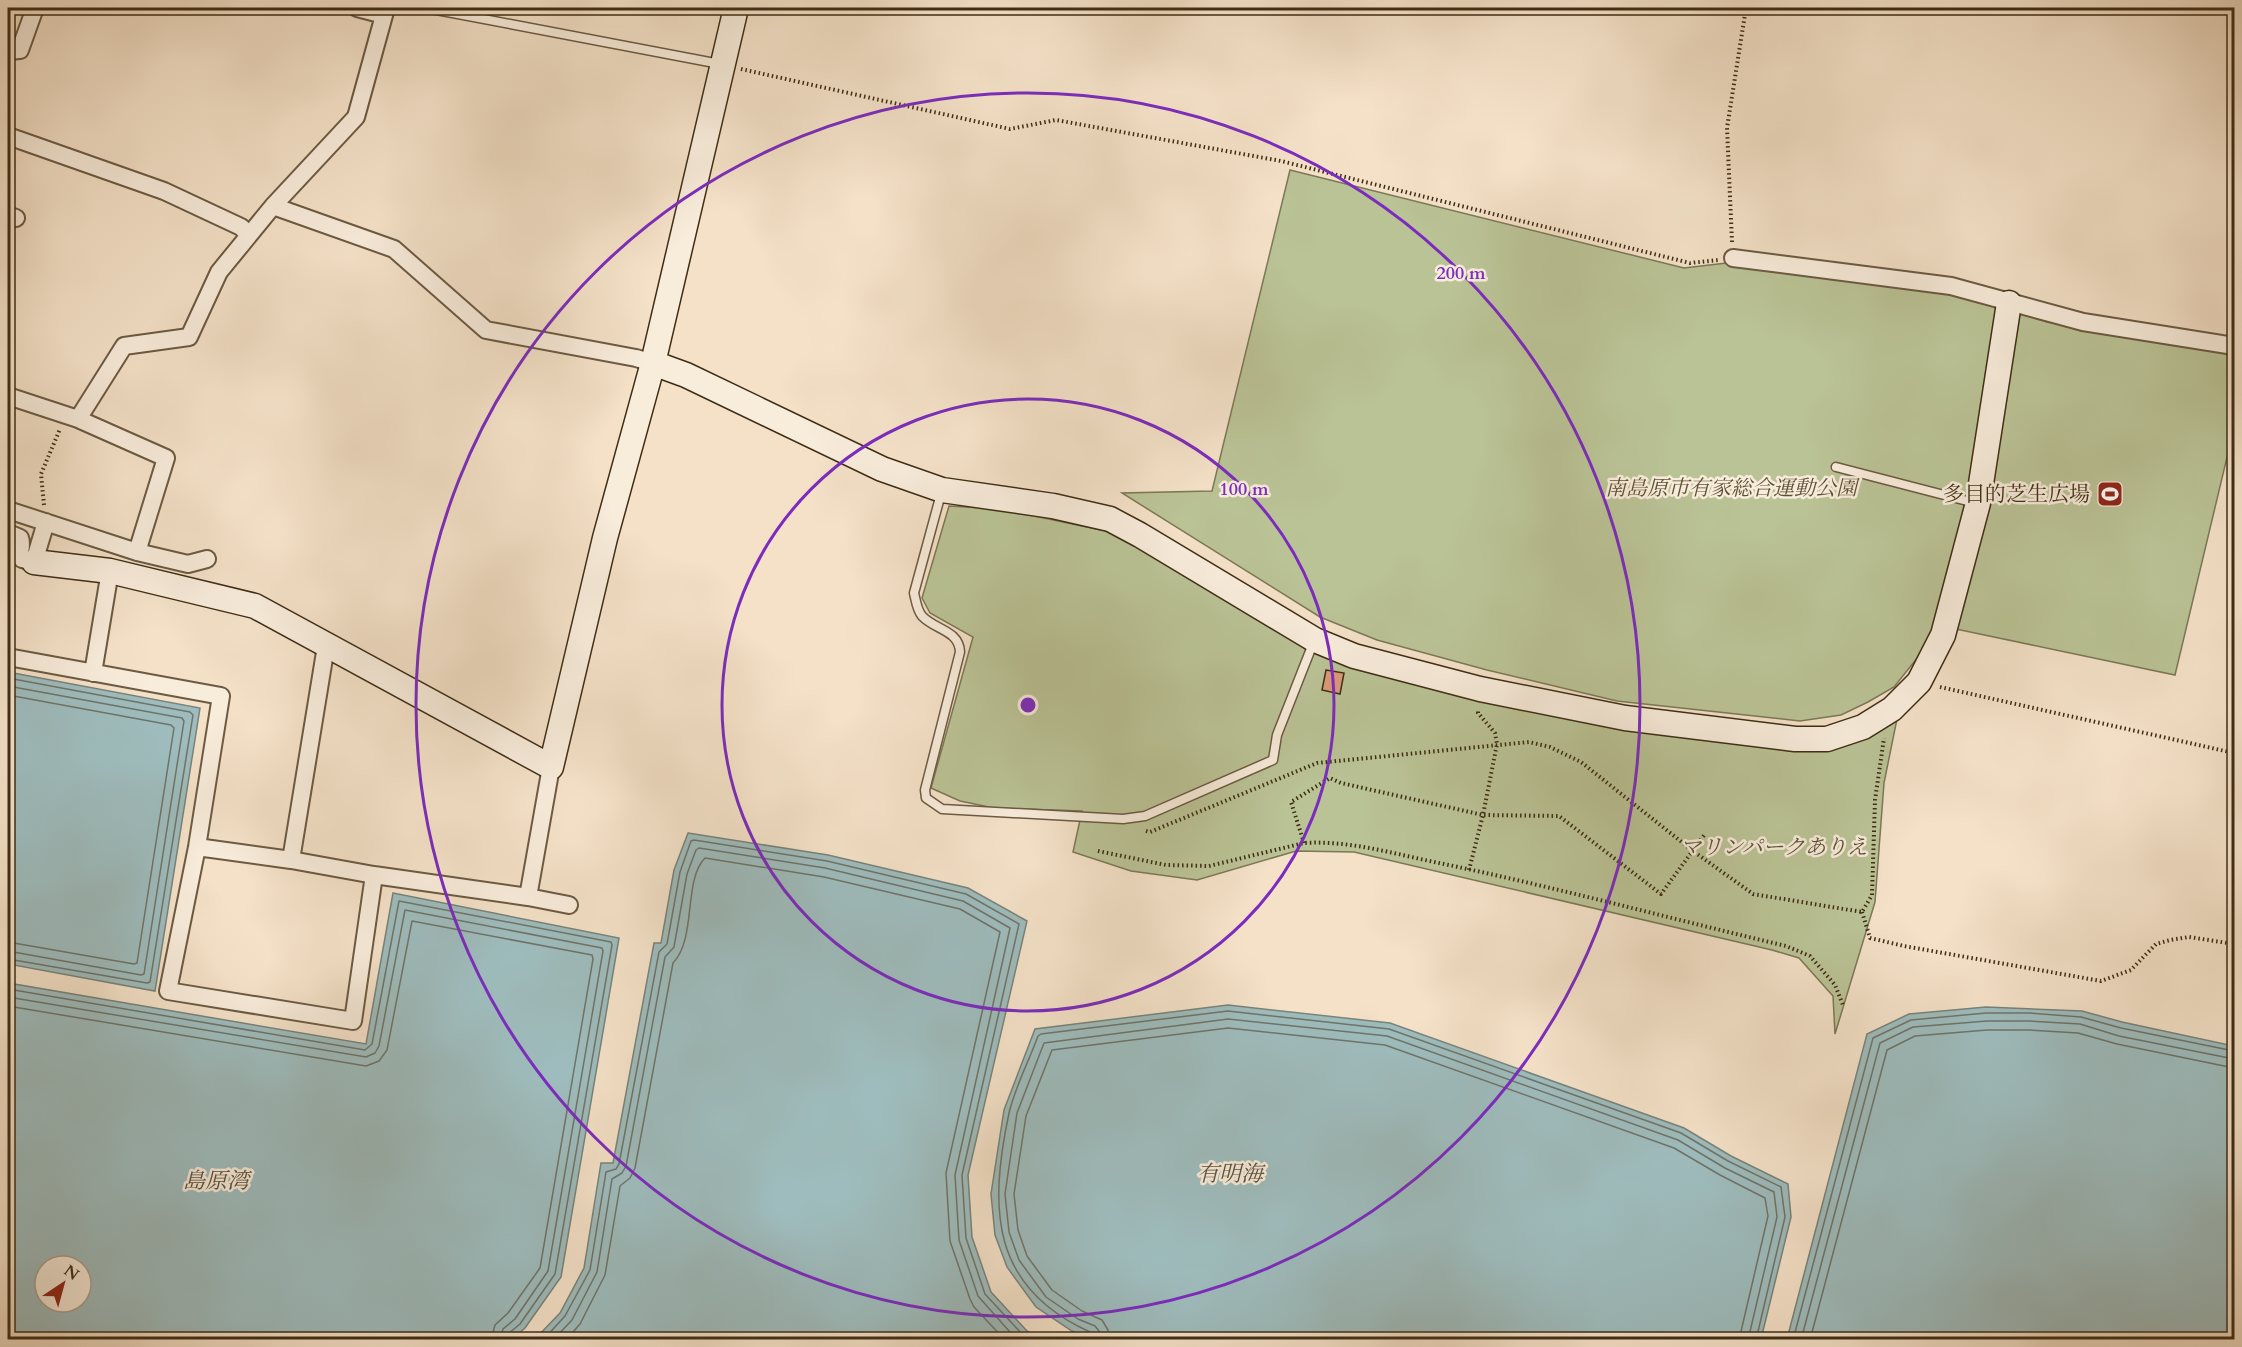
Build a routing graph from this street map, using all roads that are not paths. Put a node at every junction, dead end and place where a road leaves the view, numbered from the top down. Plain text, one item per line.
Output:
1 (35, 8) edge
2 (357, 8) edge
3 (426, 8) edge
4 (736, 8) edge
5 (385, 11) edge
6 (8, 51) edge
7 (723, 65) junction
8 (8, 136) edge
9 (273, 206) junction
10 (249, 235) junction
11 (1733, 258) road end
12 (2009, 303) junction
13 (2235, 346) edge
14 (653, 363) junction
15 (8, 396) edge
16 (72, 417) junction
17 (1836, 467) dead end
18 (942, 490) junction
19 (1978, 503) junction
20 (8, 510) edge
21 (46, 522) junction
22 (8, 533) edge
23 (137, 552) junction
24 (207, 559) dead end
25 (34, 562) junction
26 (110, 571) junction
27 (1315, 640) junction
28 (326, 645) junction
29 (8, 657) edge
30 (93, 673) junction
31 (551, 767) junction
32 (197, 847) junction
33 (291, 860) junction
34 (374, 875) junction
35 (528, 897) junction
36 (569, 905) dead end

1 - 6 street
2 - 5 street
3 - 7 lane
4 - 7 street
5 - 9 street
7 - 14 street
8 - 10 street
9 - 10 street
9 - 14 street
10 - 16 street
11 - 12 street
12 - 13 street
12 - 19 street
14 - 18 street
14 - 31 street
15 - 16 street
16 - 23 street
17 - 19 lane
18 - 27 street
18 - 27 lane
19 - 27 street
20 - 21 street
21 - 23 street
21 - 25 street
22 - 25 street
23 - 24 street
25 - 26 street
26 - 28 street
26 - 30 street
28 - 31 street
28 - 33 street
29 - 30 street
30 - 32 street
31 - 35 street
32 - 33 street
32 - 34 street
33 - 34 street
34 - 35 street
35 - 36 street

